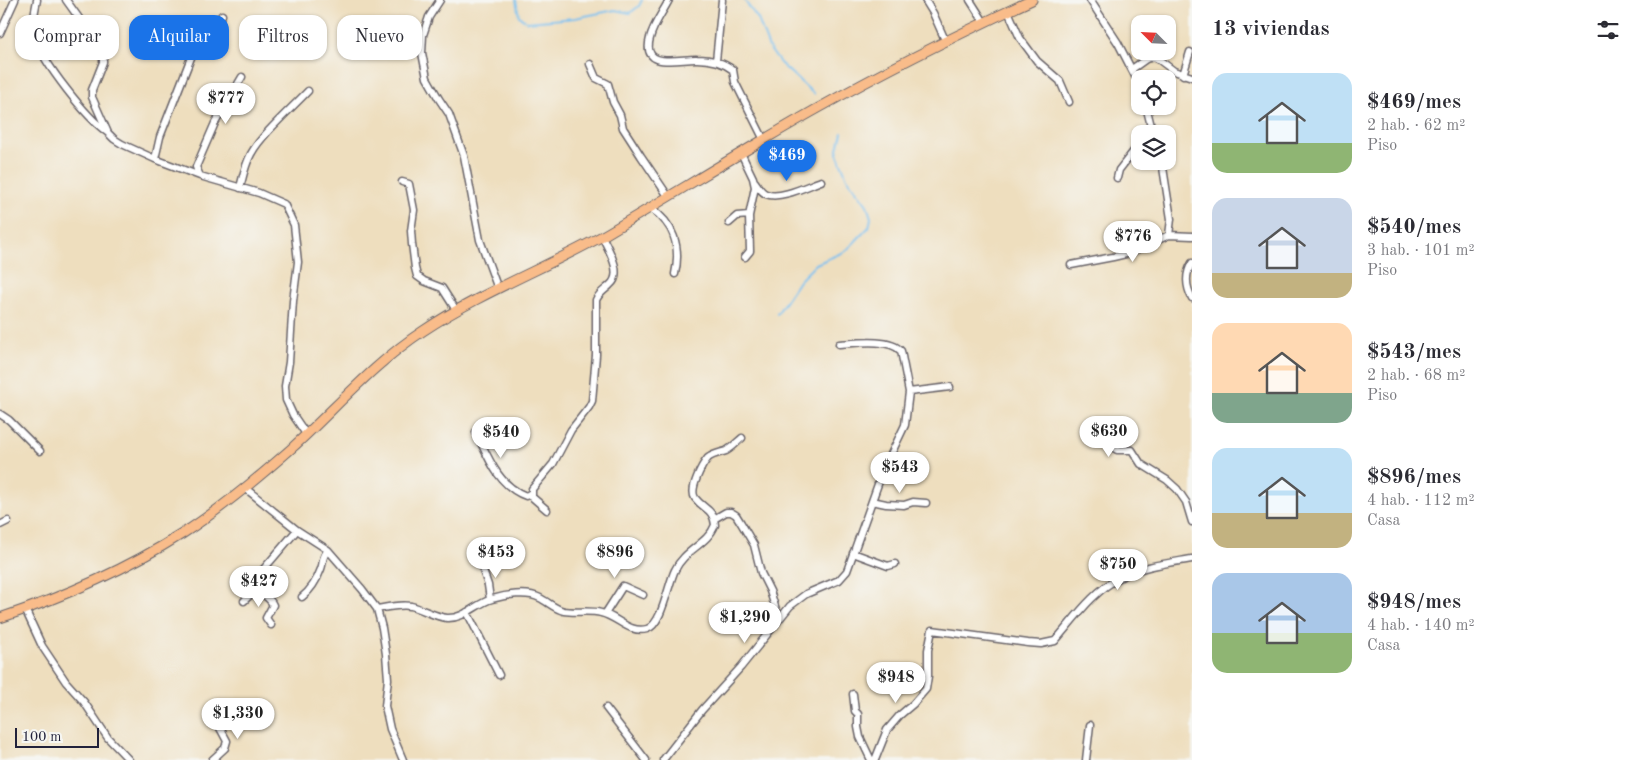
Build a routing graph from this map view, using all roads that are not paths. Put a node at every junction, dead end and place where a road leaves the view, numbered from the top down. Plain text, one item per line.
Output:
1 (15, 0) edge
2 (37, 0) edge
3 (66, 0) edge
4 (440, 0) edge
5 (669, 0) edge
6 (722, 0) edge
7 (925, 0) edge
8 (970, 0) edge
9 (1032, 0) edge
10 (1090, 0) edge
11 (1012, 6) edge
12 (222, 14) dead end
13 (984, 22) junction
14 (0, 33) edge
15 (945, 40) junction
16 (1190, 52) dead end
17 (716, 61) junction
18 (590, 64) dead end
19 (1132, 68) joint
20 (1183, 75) junction
21 (242, 77) dead end
22 (1192, 77) edge
23 (308, 91) dead end
24 (1069, 102) dead end
25 (108, 133) junction
26 (764, 140) junction
27 (741, 153) junction
28 (1131, 155) edge
29 (155, 159) junction
30 (1163, 170) edge
31 (200, 176) junction
32 (753, 178) junction
33 (1117, 178) dead end
34 (821, 181) dead end
35 (402, 182) dead end
36 (240, 188) junction
37 (668, 196) junction
38 (650, 208) junction
39 (749, 215) junction
40 (729, 223) dead end
41 (1169, 235) junction
42 (602, 236) junction
43 (1192, 236) edge
44 (745, 256) dead end
45 (1192, 263) edge
46 (1071, 265) dead end
47 (675, 274) dead end
48 (498, 289) junction
49 (1192, 298) edge
50 (456, 310) junction
51 (839, 344) dead end
52 (950, 386) dead end
53 (909, 392) junction
54 (0, 414) edge
55 (476, 432) dead end
56 (306, 434) junction
57 (742, 438) dead end
58 (1098, 438) dead end
59 (40, 451) dead end
60 (245, 488) junction
61 (531, 493) junction
62 (872, 501) junction
63 (926, 503) dead end
64 (548, 510) dead end
65 (714, 519) junction
66 (8, 521) dead end
67 (1192, 522) edge
68 (0, 525) edge
69 (296, 530) junction
70 (328, 550) junction
71 (853, 552) junction
72 (1192, 559) edge
73 (895, 564) dead end
74 (482, 568) dead end
75 (256, 586) junction
76 (643, 595) dead end
77 (302, 597) dead end
78 (490, 599) junction
79 (244, 601) dead end
80 (25, 609) junction
81 (377, 609) junction
82 (467, 612) junction
83 (605, 614) junction
84 (0, 618) edge
85 (779, 619) junction
86 (272, 625) dead end
87 (499, 675) dead end
88 (853, 694) dead end
89 (606, 708) dead end
90 (214, 715) dead end
91 (1090, 725) dead end
92 (129, 760) edge
93 (212, 760) edge
94 (403, 760) edge
95 (646, 760) edge
96 (663, 760) edge
97 (871, 760) edge
98 (875, 760) edge
99 (1086, 760) edge

1 - 14 street
2 - 25 street
3 - 25 street
4 - 48 street
5 - 17 street
6 - 17 street
7 - 15 street
8 - 13 street
9 - 11 main road
10 - 19 street
11 - 13 main road
11 - 24 street
12 - 29 street
13 - 15 main road
15 - 26 main road
16 - 20 street
17 - 26 street
18 - 37 street
19 - 20 street
20 - 22 street
21 - 31 street
23 - 36 street
25 - 29 street
26 - 27 main road
27 - 32 street
27 - 37 main road
28 - 33 street
29 - 31 street
30 - 41 street
31 - 36 street
32 - 34 street
32 - 39 street
35 - 50 street
36 - 56 street
37 - 38 main road
38 - 42 main road
38 - 47 street
39 - 40 street
39 - 44 street
41 - 43 street
41 - 46 street
42 - 48 main road
42 - 61 street
45 - 49 street
48 - 50 main road
50 - 56 main road
51 - 53 street
52 - 53 street
53 - 62 street
54 - 59 street
55 - 61 street
56 - 60 main road
57 - 65 street
58 - 67 street
60 - 69 street
60 - 80 main road
61 - 64 street
62 - 63 street
62 - 71 street
65 - 83 street
65 - 85 street
66 - 68 street
69 - 70 street
69 - 75 street
70 - 77 street
70 - 81 street
71 - 73 street
71 - 85 street
72 - 98 street
74 - 78 street
75 - 79 street
75 - 86 street
76 - 83 street
78 - 82 street
78 - 83 street
80 - 84 main road
80 - 92 street
81 - 82 street
81 - 94 street
82 - 87 street
85 - 96 street
88 - 97 street
89 - 95 street
90 - 93 street
91 - 99 street

